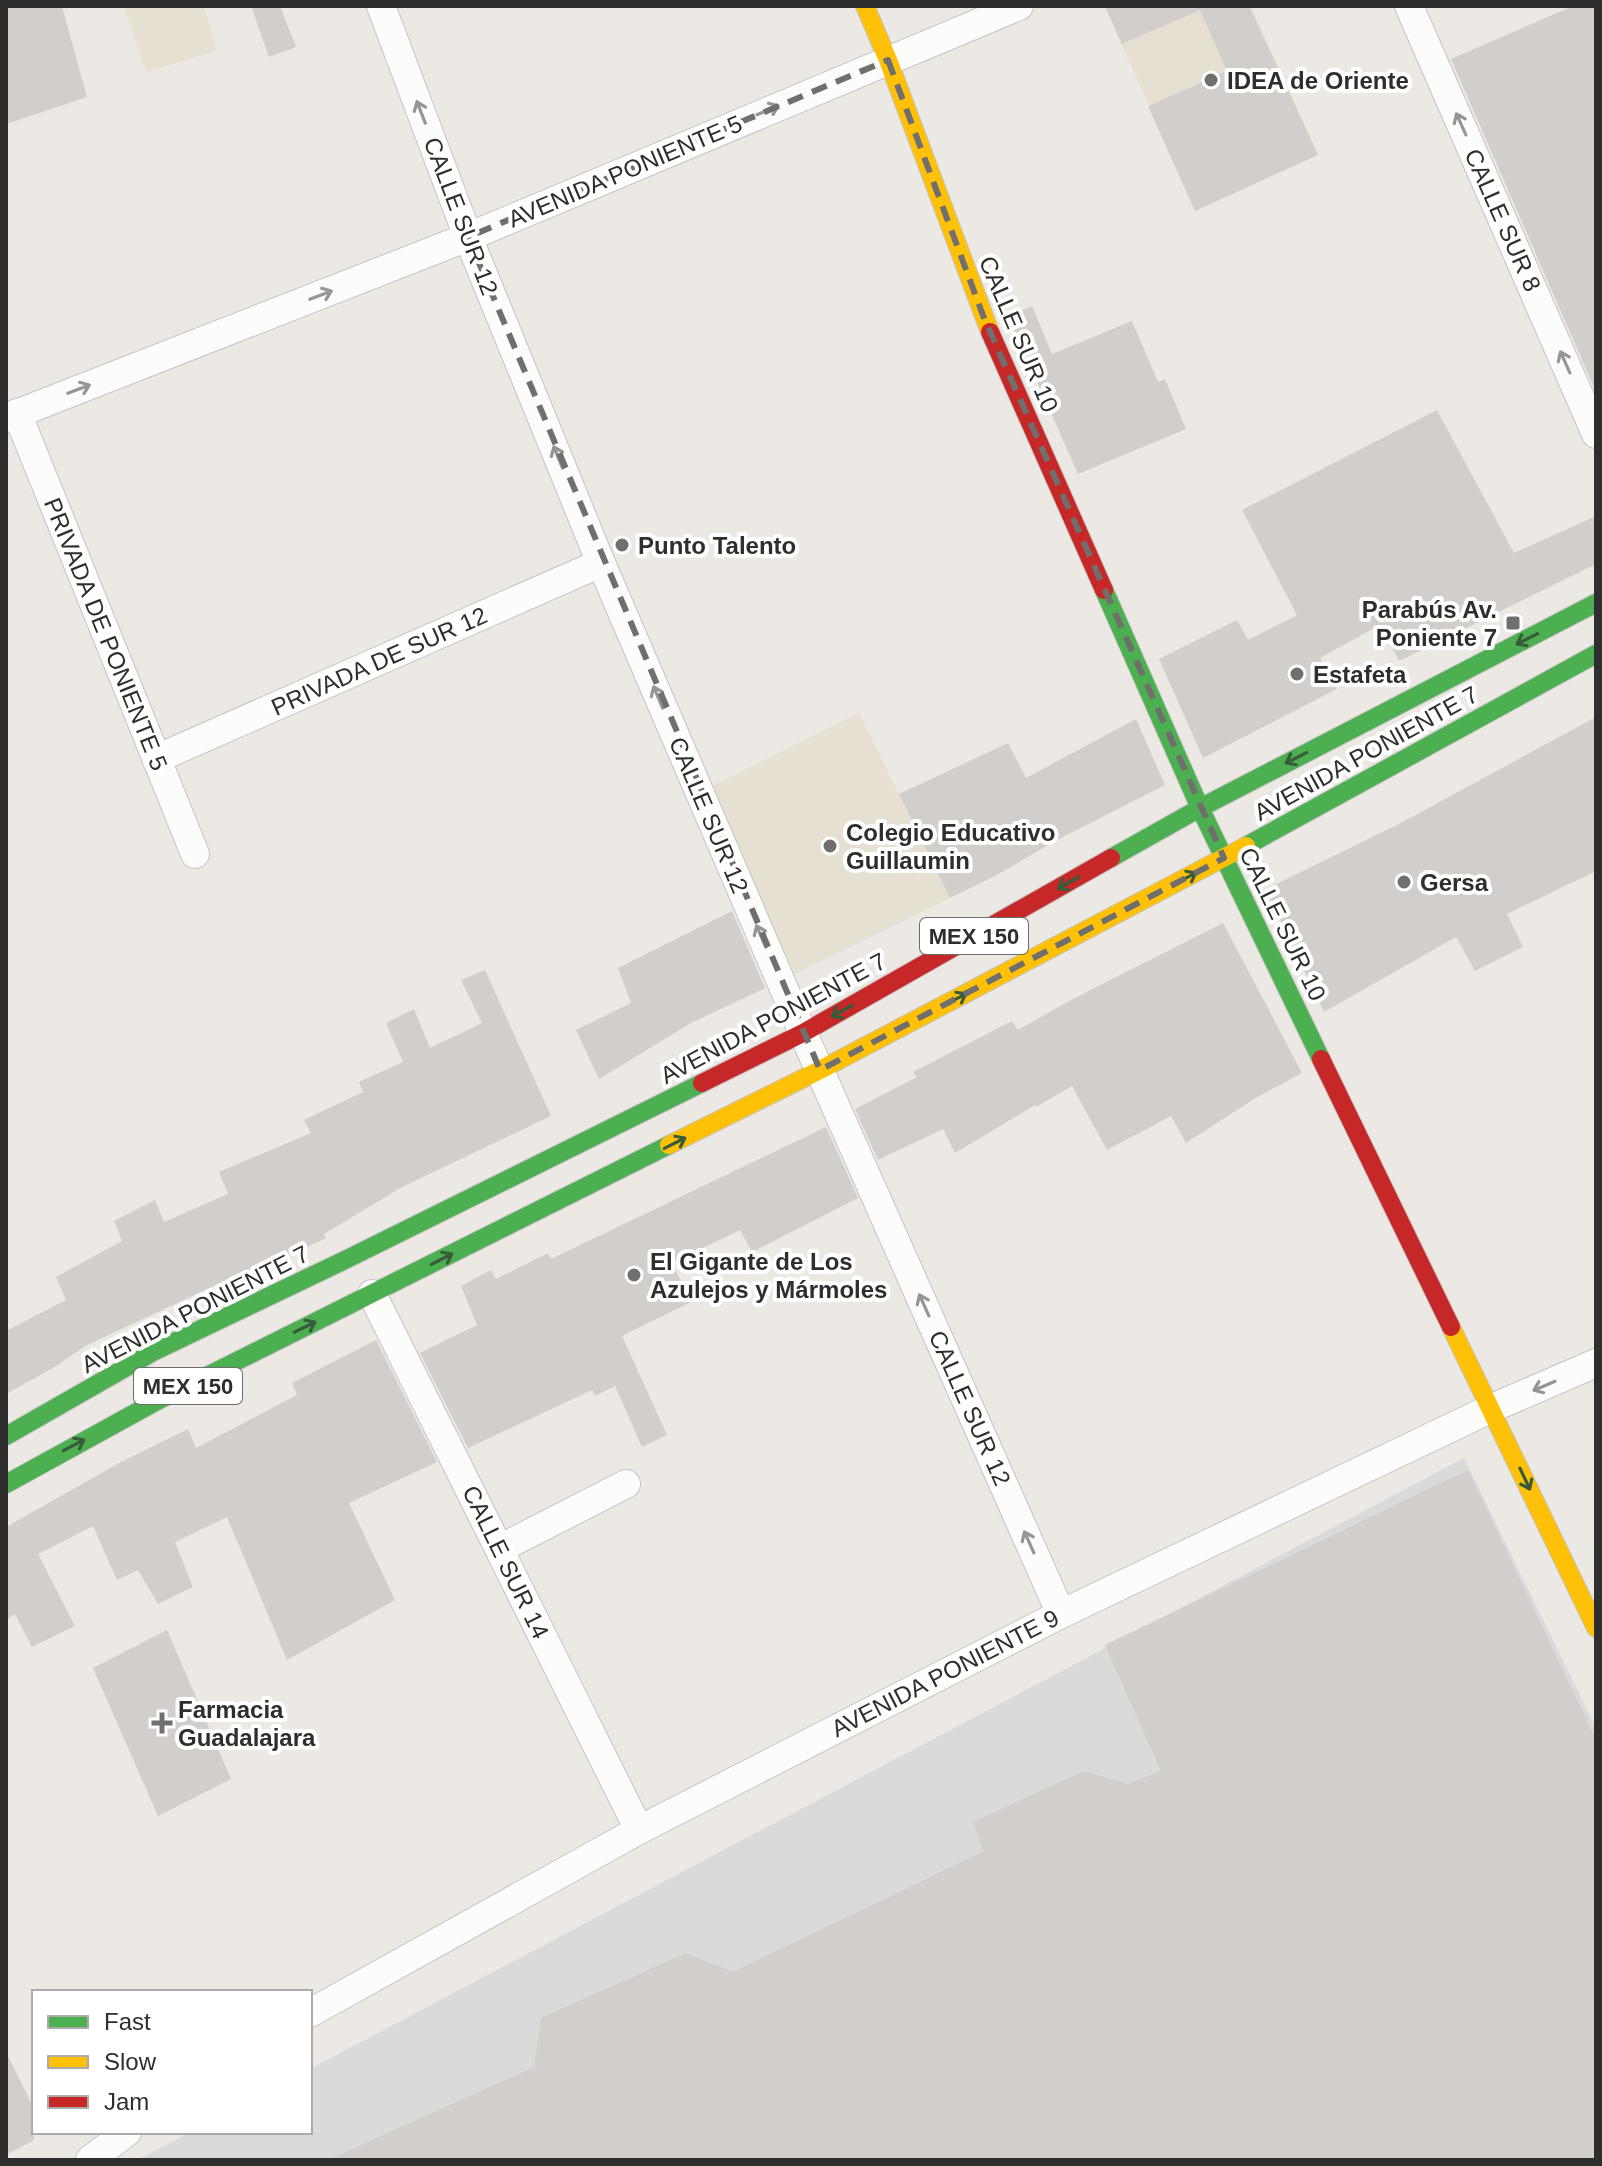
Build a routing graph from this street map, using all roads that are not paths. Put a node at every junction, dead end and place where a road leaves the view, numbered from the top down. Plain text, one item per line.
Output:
1 (381, 6) edge
2 (865, 6) edge
3 (1019, 6) edge
4 (1409, 6) edge
5 (888, 60) junction
6 (468, 237) junction
7 (11, 415) edge
8 (1596, 434) edge
9 (601, 563) junction
10 (1596, 603) edge
11 (1596, 654) edge
12 (156, 759) junction
13 (1200, 808) junction
14 (195, 854) dead end
15 (1224, 858) junction
16 (803, 1033) junction
17 (820, 1070) junction
18 (372, 1294) junction
19 (1596, 1363) edge
20 (1492, 1408) junction
21 (6, 1436) edge
22 (6, 1484) edge
23 (626, 1484) dead end
24 (499, 1549) junction
25 (1061, 1614) junction
26 (1596, 1628) edge
27 (639, 1830) junction
28 (312, 2012) edge
29 (124, 2134) edge
30 (90, 2160) edge

6 -> 1 street, CALLE SUR 12
2 - 5 main road, CALLE SUR 10
3 - 5 street, AVENIDA PONIENTE 5
8 -> 4 street, CALLE SUR 8
6 -> 5 street, AVENIDA PONIENTE 5
5 - 13 main road, CALLE SUR 10
7 -> 6 street, AVENIDA PONIENTE 5
9 -> 6 street, CALLE SUR 12
7 - 12 street, PRIVADA DE PONIENTE 5
9 - 12 street, PRIVADA DE SUR 12
16 -> 9 street, CALLE SUR 12
10 -> 13 main road, AVENIDA PONIENTE 7 / MEX 150
11 - 15 main road, AVENIDA PONIENTE 7 / MEX 150
12 - 14 street, PRIVADA DE PONIENTE 5
13 - 15 main road, CALLE SUR 10
13 -> 16 main road, AVENIDA PONIENTE 7 / MEX 150
17 -> 15 main road, AVENIDA PONIENTE 7 / MEX 150
15 - 20 main road, CALLE SUR 10
16 - 17 street, CALLE SUR 12
16 - 21 main road, AVENIDA PONIENTE 7 / MEX 150
18 -> 17 main road, AVENIDA PONIENTE 7 / MEX 150
25 -> 17 street, CALLE SUR 12
22 -> 18 main road, AVENIDA PONIENTE 7 / MEX 150
18 - 24 street, CALLE SUR 14
19 -> 20 street, AVENIDA PONIENTE 9
20 - 25 street, AVENIDA PONIENTE 9
20 -> 26 main road, CALLE SUR 10
23 - 24 street
24 - 27 street, CALLE SUR 14
25 - 27 street, AVENIDA PONIENTE 9
27 - 28 street, AVENIDA PONIENTE 9
29 - 30 street

